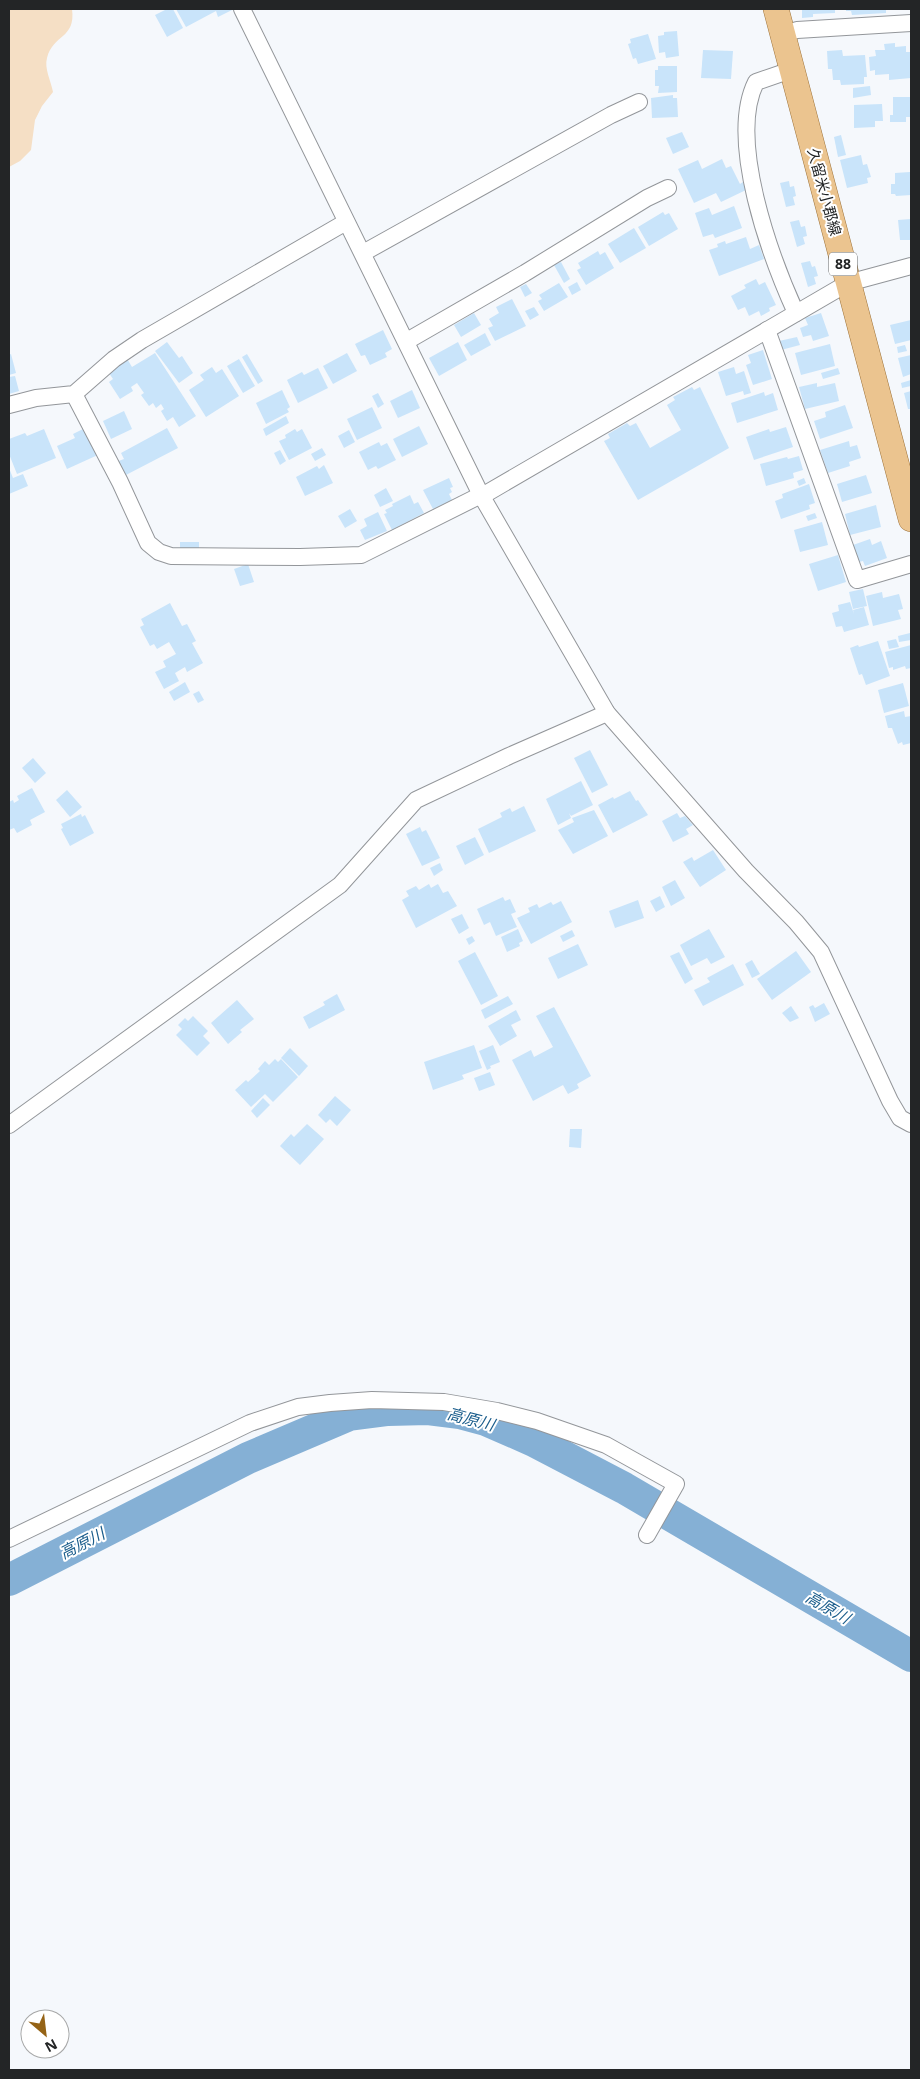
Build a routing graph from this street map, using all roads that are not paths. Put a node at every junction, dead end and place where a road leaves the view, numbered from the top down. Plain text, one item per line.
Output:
1 (242, 9) edge
2 (776, 9) edge
3 (902, 19) edge
4 (782, 35) junction
5 (792, 70) junction
6 (640, 102) dead end
7 (668, 188) dead end
8 (346, 222) junction
9 (362, 253) junction
10 (911, 266) edge
11 (848, 283) junction
12 (796, 313) junction
13 (767, 330) junction
14 (407, 341) junction
15 (74, 394) junction
16 (9, 405) edge
17 (482, 495) junction
18 (911, 519) edge
19 (911, 564) edge
20 (607, 714) junction
21 (911, 1124) edge
22 (9, 1125) edge
23 (648, 1532) dead end
24 (9, 1538) edge

1 - 8 street
2 - 4 main road, 久留米小郡線 / 88
3 - 4 street
4 - 5 main road, 久留米小郡線 / 88
5 - 11 main road, 久留米小郡線 / 88
5 - 12 street
6 - 9 street
7 - 14 street
8 - 9 street
8 - 15 street
9 - 14 street
10 - 11 street
11 - 12 street
11 - 18 main road, 久留米小郡線 / 88
12 - 13 street
13 - 17 street
13 - 19 street
14 - 17 street
15 - 16 street
15 - 17 street
17 - 20 street
20 - 21 street
20 - 22 street
23 - 24 street

